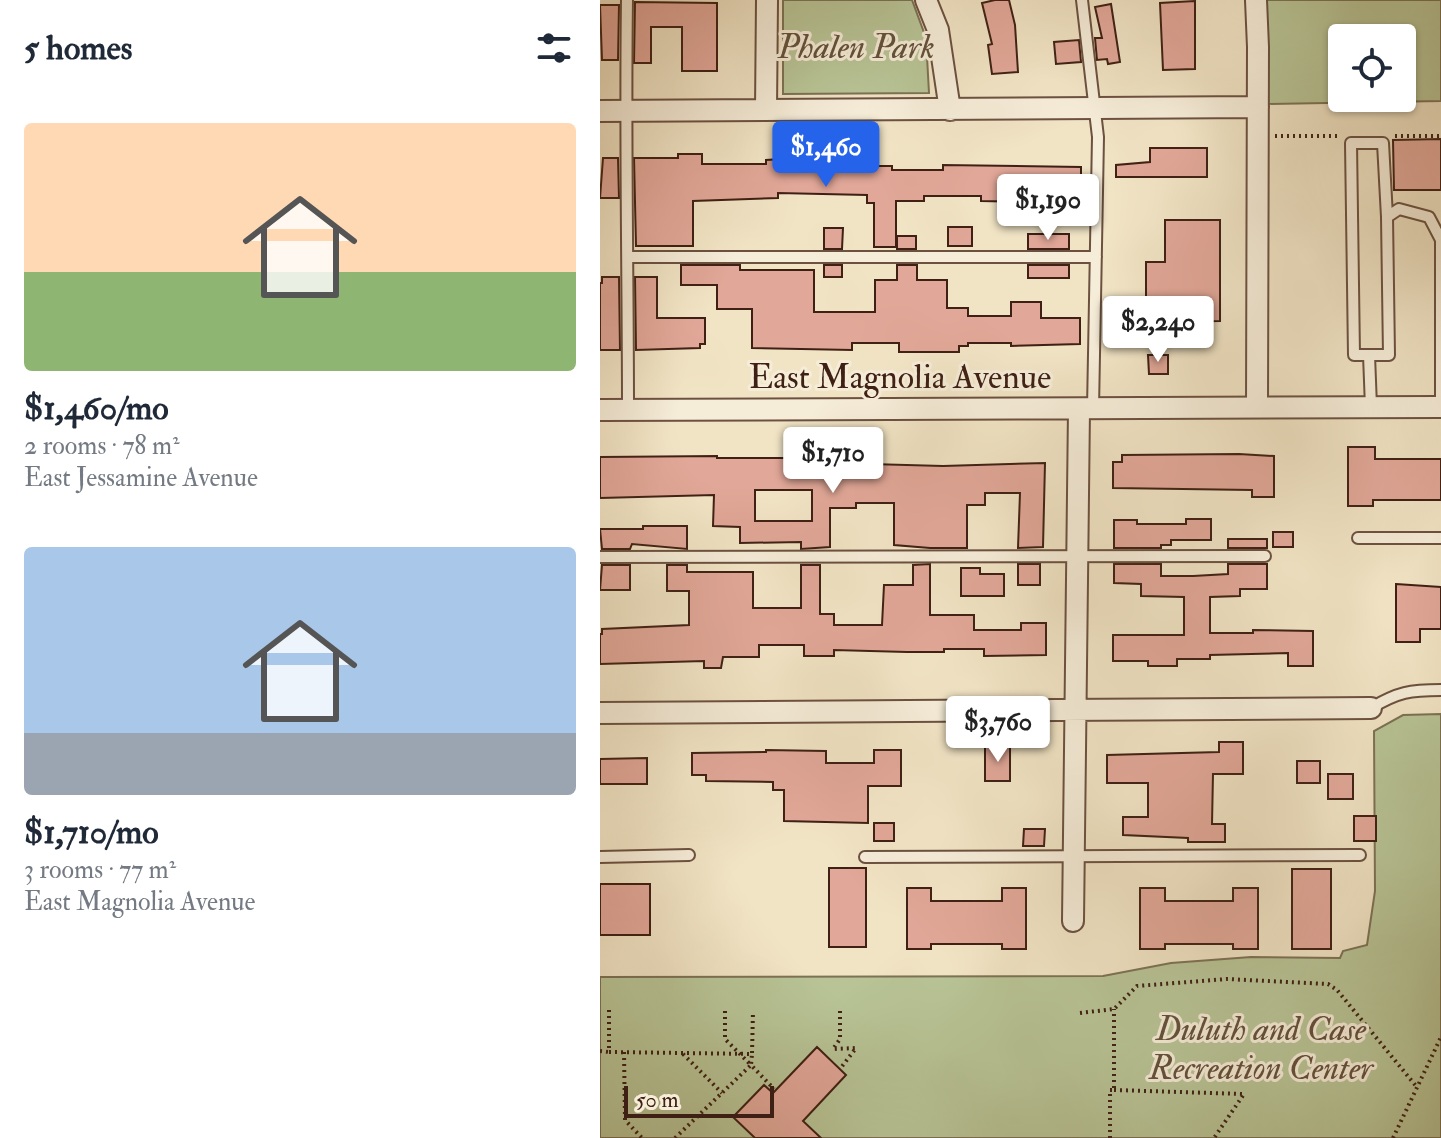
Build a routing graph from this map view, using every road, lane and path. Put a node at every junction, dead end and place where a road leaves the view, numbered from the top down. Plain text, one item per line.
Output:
1 (627, 0) edge
2 (767, 0) edge
3 (926, 0) edge
4 (1082, 0) edge
5 (1256, 0) edge
6 (1258, 107) junction
7 (1094, 109) junction
8 (766, 110) junction
9 (950, 110) junction
10 (600, 111) edge
11 (625, 111) junction
12 (1387, 217) junction
13 (628, 257) junction
14 (1096, 257) junction
15 (1369, 355) junction
16 (1257, 407) junction
17 (1371, 407) junction
18 (1441, 407) edge
19 (1086, 409) junction
20 (600, 410) edge
21 (628, 410) junction
22 (1358, 538) dead end
23 (1441, 538) edge
24 (1077, 555) junction
25 (1265, 556) dead end
26 (600, 557) edge
27 (1441, 690) edge
28 (1371, 708) joint
29 (1076, 710) junction
30 (600, 713) edge
31 (689, 855) dead end
32 (1074, 855) junction
33 (1360, 855) dead end
34 (600, 857) edge
35 (865, 857) dead end
36 (1073, 921) dead end
37 (1114, 1009) junction
38 (609, 1010) dead end
39 (725, 1011) dead end
40 (753, 1011) dead end
41 (840, 1011) dead end
42 (1080, 1013) dead end
43 (1441, 1037) edge
44 (600, 1051) edge
45 (609, 1052) junction
46 (624, 1052) junction
47 (681, 1053) junction
48 (740, 1053) junction
49 (752, 1054) junction
50 (751, 1065) junction
51 (840, 1069) dead end
52 (1416, 1086) junction
53 (774, 1089) dead end
54 (1114, 1090) junction
55 (722, 1093) junction
56 (642, 1138) edge
57 (675, 1138) edge
58 (1110, 1138) edge
59 (1214, 1138) edge
60 (1393, 1138) edge

1 - 11 lane
2 - 8 street
3 - 9 street
4 - 7 lane
5 - 6 street
6 - 7 street
6 - 16 street
7 - 9 street
7 - 14 lane
8 - 9 street
8 - 11 street
10 - 11 street
11 - 13 lane
12 - 15 lane
12 - 15 lane
12 - 18 lane
13 - 14 lane
13 - 21 lane
14 - 19 lane
15 - 17 lane
16 - 17 street, East Magnolia Avenue
16 - 19 street, East Magnolia Avenue
17 - 18 street, East Magnolia Avenue
19 - 21 street, East Magnolia Avenue
19 - 24 street
20 - 21 street, East Magnolia Avenue
22 - 23 lane
24 - 25 lane
24 - 26 lane
24 - 29 street
27 - 28 lane
28 - 29 street
29 - 30 street
29 - 32 street
31 - 34 lane
32 - 33 lane
32 - 35 lane
32 - 36 street
37 - 42 path
37 - 52 path
37 - 54 path
38 - 45 path
39 - 48 path
40 - 49 path
41 - 51 path
43 - 52 path
44 - 45 path
45 - 46 path
46 - 47 path
46 - 56 path
47 - 48 path
47 - 55 path
48 - 49 path
48 - 50 path
49 - 50 path
50 - 53 path
50 - 55 path
52 - 60 path
54 - 58 path
54 - 59 path
55 - 57 path

